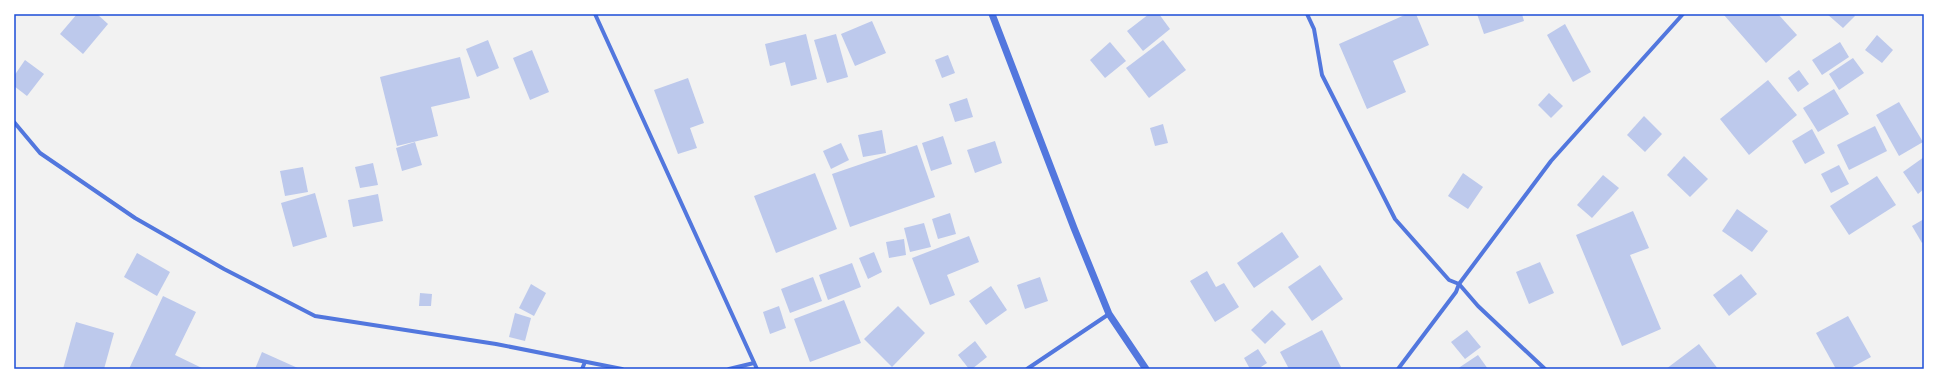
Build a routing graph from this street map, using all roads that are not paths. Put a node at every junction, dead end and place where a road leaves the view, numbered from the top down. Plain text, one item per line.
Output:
1 (595, 14) edge
2 (992, 14) edge
3 (1307, 14) edge
4 (1683, 14) edge
5 (14, 122) edge
6 (1459, 284) junction
7 (1109, 314) junction
8 (586, 362) junction
9 (753, 363) junction
10 (582, 369) edge
11 (622, 369) edge
12 (729, 369) edge
13 (757, 369) edge
14 (1027, 369) edge
15 (1146, 369) edge
16 (1398, 369) edge
17 (1545, 369) edge

1 - 9 street
2 - 7 street
3 - 6 street
4 - 6 street
5 - 8 street
6 - 16 street
6 - 17 street
7 - 14 street
7 - 15 street
8 - 10 street
8 - 11 street
9 - 12 street
9 - 13 street

